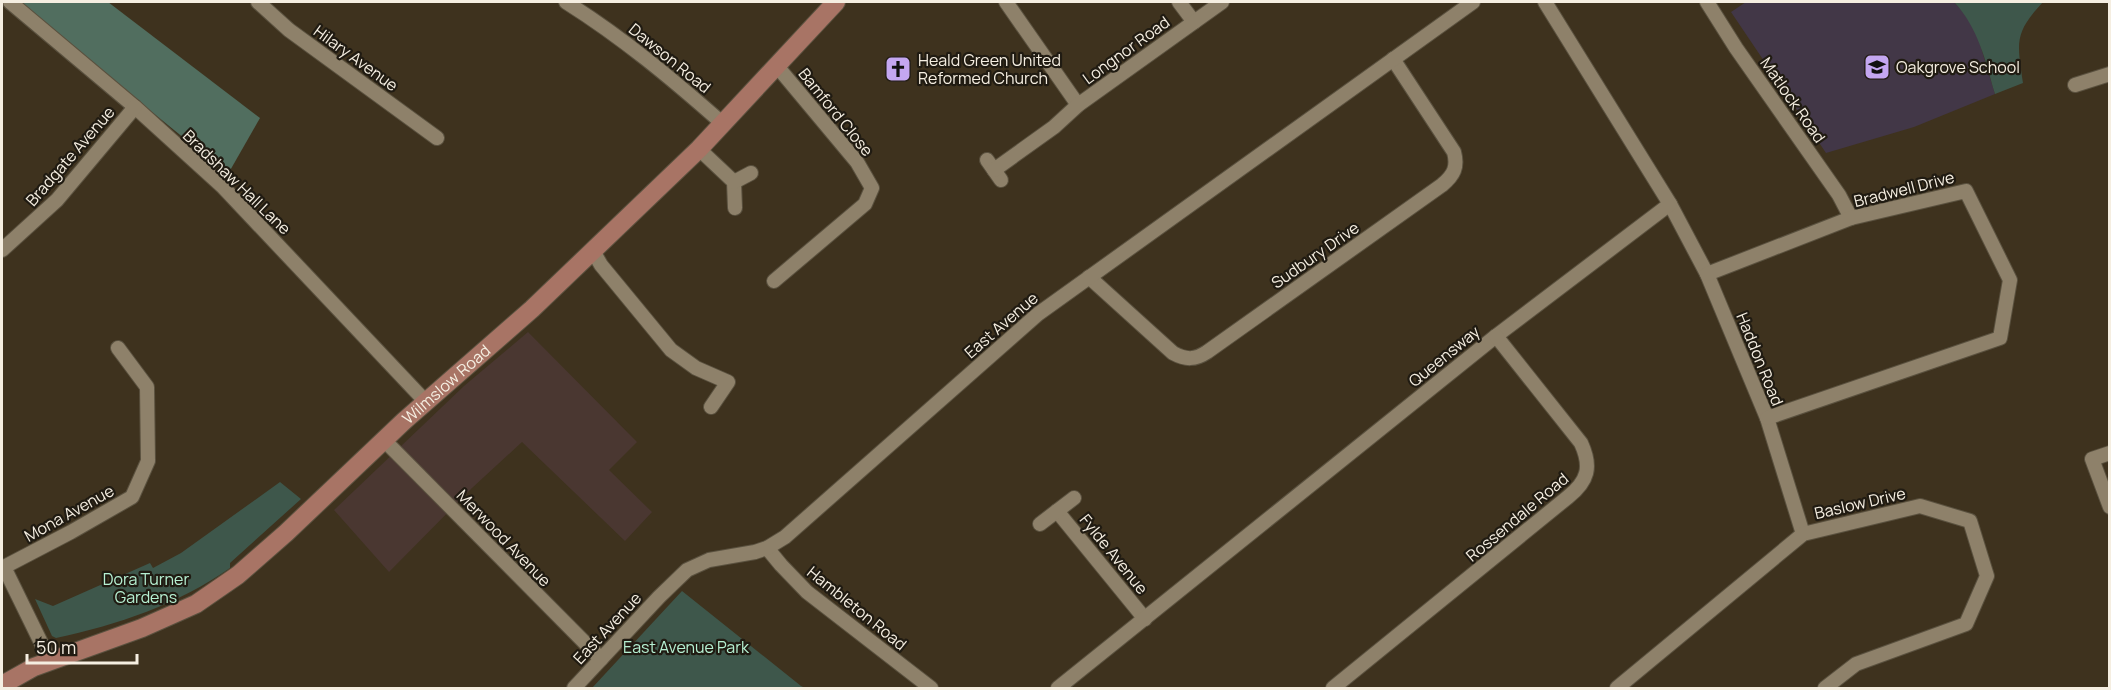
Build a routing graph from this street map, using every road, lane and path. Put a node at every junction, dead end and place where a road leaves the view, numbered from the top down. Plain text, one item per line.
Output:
1 (10, 2) edge
2 (258, 2) edge
3 (566, 2) edge
4 (836, 2) edge
5 (1006, 2) edge
6 (1179, 2) edge
7 (1222, 2) edge
8 (1473, 2) edge
9 (1545, 2) edge
10 (1707, 2) edge
11 (1194, 22) junction
12 (1393, 59) junction
13 (776, 65) junction
14 (2109, 74) edge
15 (2075, 85) dead end
16 (1078, 105) junction
17 (135, 107) junction
18 (722, 123) junction
19 (437, 138) dead end
20 (699, 149) junction
21 (994, 170) dead end
22 (751, 173) dead end
23 (734, 182) junction
24 (1670, 204) junction
25 (735, 208) dead end
26 (1851, 218) junction
27 (4, 245) edge
28 (593, 251) junction
29 (1707, 274) junction
30 (1089, 277) junction
31 (774, 281) dead end
32 (1496, 336) junction
33 (118, 348) dead end
34 (426, 402) junction
35 (711, 407) dead end
36 (1767, 418) junction
37 (384, 440) junction
38 (2109, 453) edge
39 (1074, 498) dead end
40 (2109, 507) edge
41 (1057, 511) junction
42 (1040, 524) dead end
43 (1803, 534) junction
44 (767, 548) junction
45 (3, 567) edge
46 (1144, 619) junction
47 (601, 659) junction
48 (50, 661) junction
49 (2, 685) edge
50 (1066, 686) edge
51 (574, 688) edge
52 (931, 688) edge
53 (1333, 688) edge
54 (1617, 688) edge
55 (1825, 688) edge

1 - 17 street, Bradshaw Hall Lane
2 - 19 street, Hilary Avenue
3 - 18 street, Dawson Road
4 - 13 main road, Wilmslow Road
5 - 16 street
6 - 11 street
7 - 11 street, Longnor Road
8 - 12 street, East Avenue
9 - 24 street
10 - 26 street, Matlock Road
11 - 16 street, Longnor Road
12 - 30 street, East Avenue
12 - 30 street, Sudbury Drive
13 - 18 main road, Wilmslow Road
13 - 31 street, Bamford Close
14 - 15 street
16 - 21 street, Longnor Road
17 - 27 street, Bradgate Avenue
17 - 34 street, Bradshaw Hall Lane
18 - 20 main road, Wilmslow Road
20 - 23 street
20 - 28 main road, Wilmslow Road
22 - 23 street
23 - 25 street
24 - 29 street, Haddon Road
24 - 32 street, Queensway
26 - 29 street, Bradwell Drive
26 - 36 street, Bradwell Drive
28 - 34 main road, Wilmslow Road
28 - 35 street
29 - 36 street, Haddon Road
30 - 44 street, East Avenue
32 - 46 street, Queensway
32 - 53 street, Rossendale Road
33 - 45 street, Mona Avenue
34 - 37 main road, Wilmslow Road
36 - 43 street, Haddon Road
37 - 47 street, Merwood Avenue
37 - 48 main road, Wilmslow Road
38 - 40 street
39 - 41 street, Fylde Avenue
41 - 42 street, Fylde Avenue
41 - 46 street, Fylde Avenue
43 - 54 street, Baslow Drive
43 - 55 street, Baslow Drive
44 - 47 street, East Avenue
44 - 52 street, Hambleton Road
45 - 48 street, Mona Avenue
46 - 50 street, Queensway
47 - 51 street, East Avenue
48 - 49 main road, Wilmslow Road

